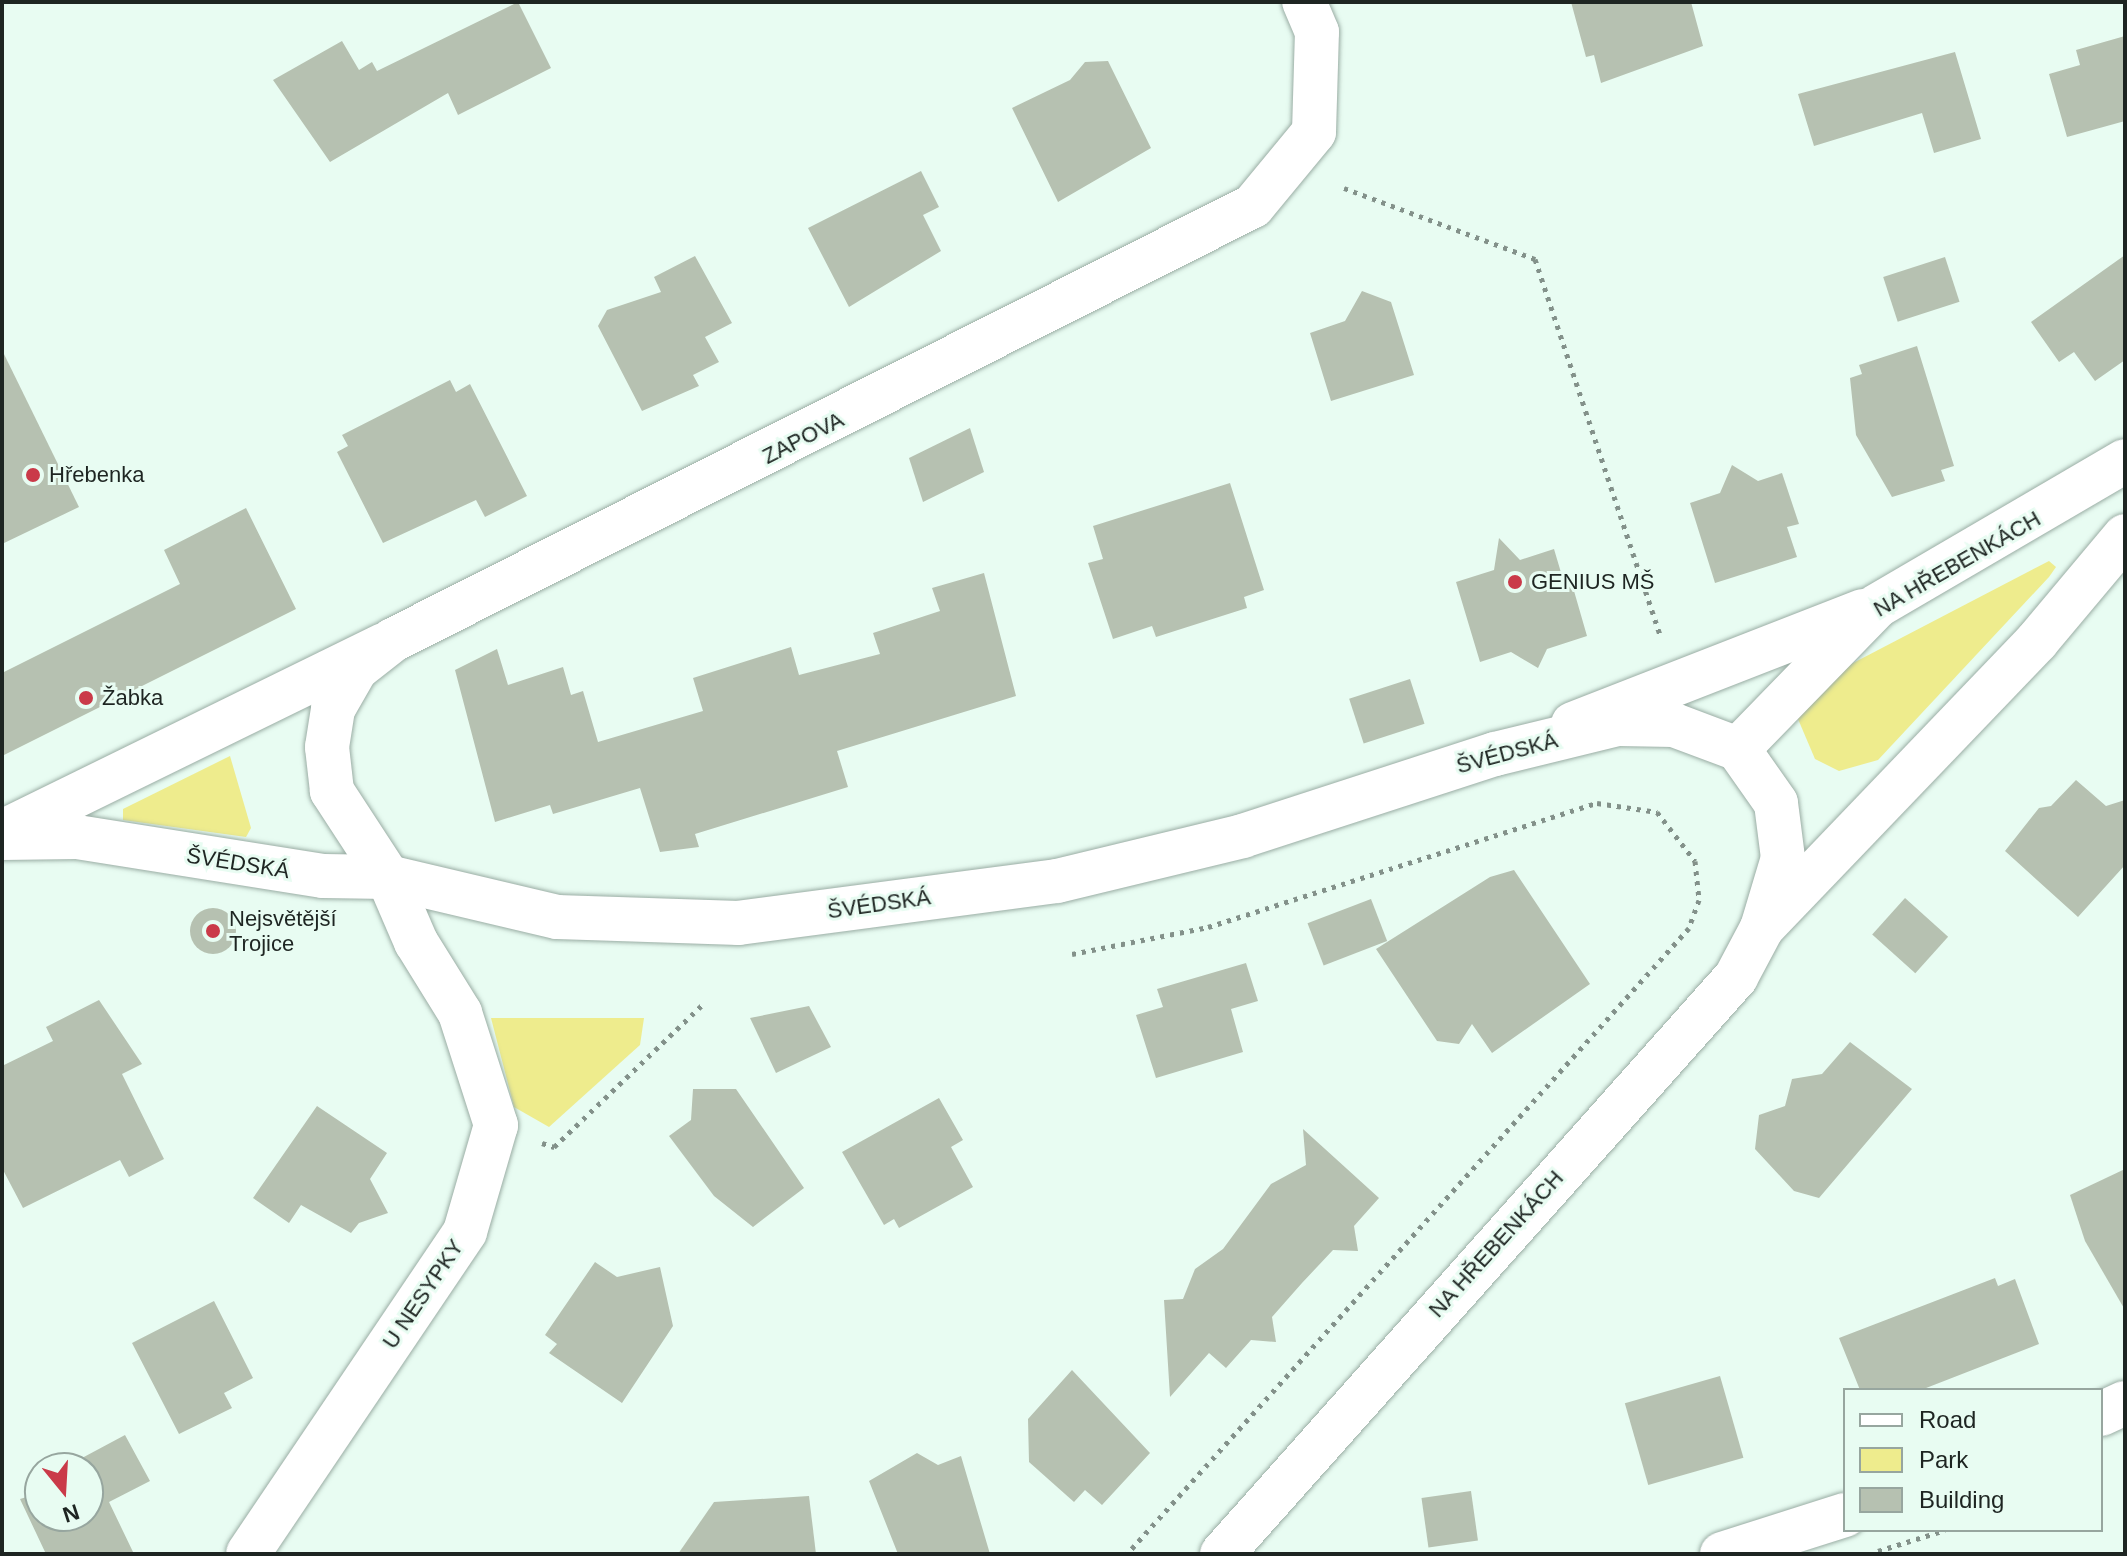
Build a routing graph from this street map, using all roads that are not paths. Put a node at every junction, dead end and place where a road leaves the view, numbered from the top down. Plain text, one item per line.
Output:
1 (1304, 2) edge
2 (2125, 461) edge
3 (2125, 536) edge
4 (1877, 606) junction
5 (393, 640) junction
6 (1738, 749) junction
7 (1495, 754) junction
8 (2, 832) edge
9 (2, 838) edge
10 (388, 877) junction
11 (1762, 928) junction
12 (2125, 1403) edge
13 (2103, 1413) edge
14 (1843, 1516) edge
15 (248, 1554) edge
16 (1222, 1554) edge
17 (1722, 1554) edge

1 - 5 street, ZAPOVA
2 - 4 street, NA HŘEBENKÁCH
3 - 11 street, NA HŘEBENKÁCH
4 - 6 street, NA HŘEBENKÁCH
4 - 7 street
5 - 8 street
5 - 10 street, ZAPOVA
6 - 7 street, ŠVÉDSKÁ
6 - 11 street, NA HŘEBENKÁCH
7 - 10 street, ŠVÉDSKÁ
9 - 10 street, ŠVÉDSKÁ
10 - 15 street, U NESYPKY
11 - 16 street, NA HŘEBENKÁCH
12 - 13 street
14 - 17 street

